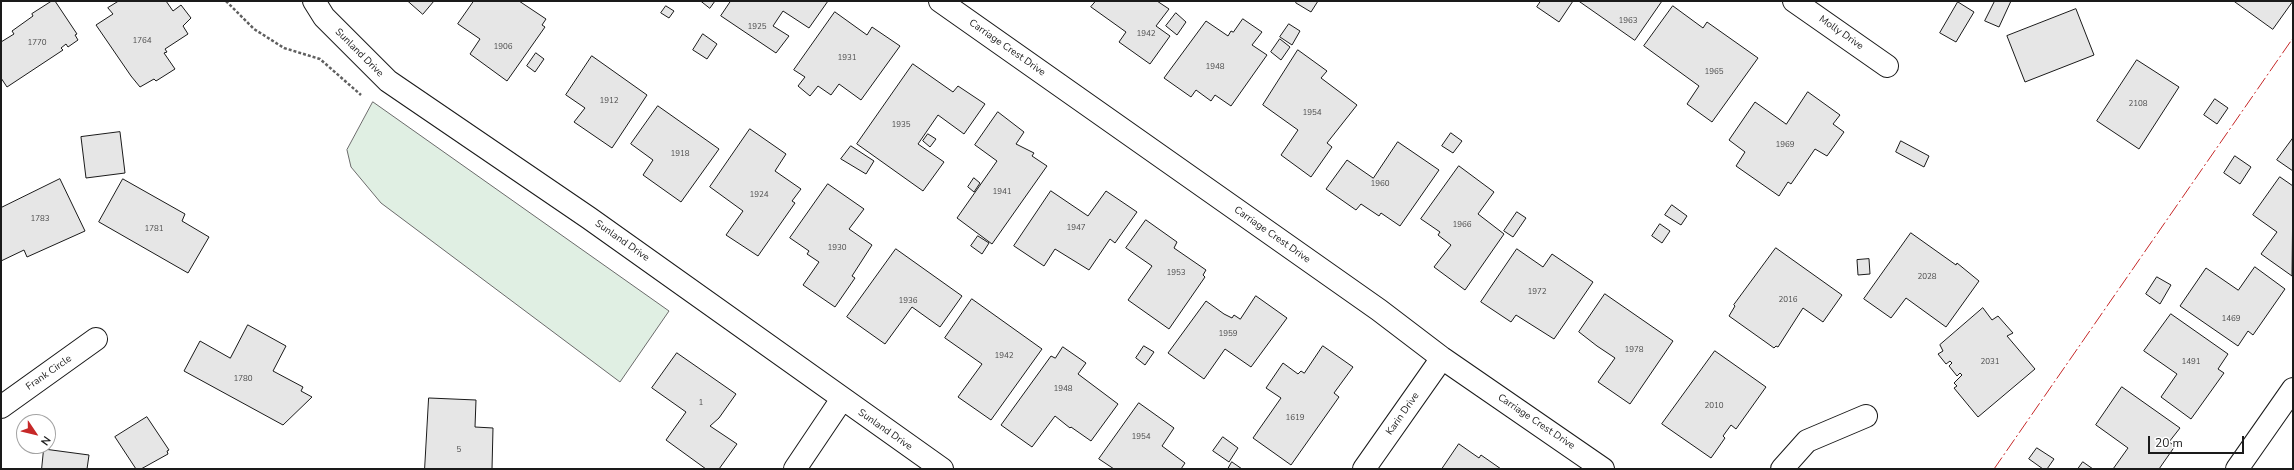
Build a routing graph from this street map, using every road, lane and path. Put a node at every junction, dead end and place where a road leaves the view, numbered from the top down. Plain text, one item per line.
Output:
1 (226, 1) edge
2 (314, 1) edge
3 (940, 1) edge
4 (1794, 1) edge
5 (1887, 66) dead end
6 (367, 99) dead end
7 (96, 339) dead end
8 (1442, 358) junction
9 (2293, 389) edge
10 (842, 399) junction
11 (1, 407) edge
12 (1866, 416) dead end
13 (794, 469) edge
14 (942, 469) edge
15 (1364, 469) edge
16 (1603, 469) edge
17 (1782, 469) edge
18 (2237, 469) edge

1 - 6 path
2 - 10 street, Sunland Drive
3 - 8 street, Carriage Crest Drive
4 - 5 street, Molly Drive
7 - 11 street, Frank Circle
8 - 15 street, Karin Drive
8 - 16 street, Carriage Crest Drive
9 - 18 street
10 - 13 street
10 - 14 street, Sunland Drive
12 - 17 street

